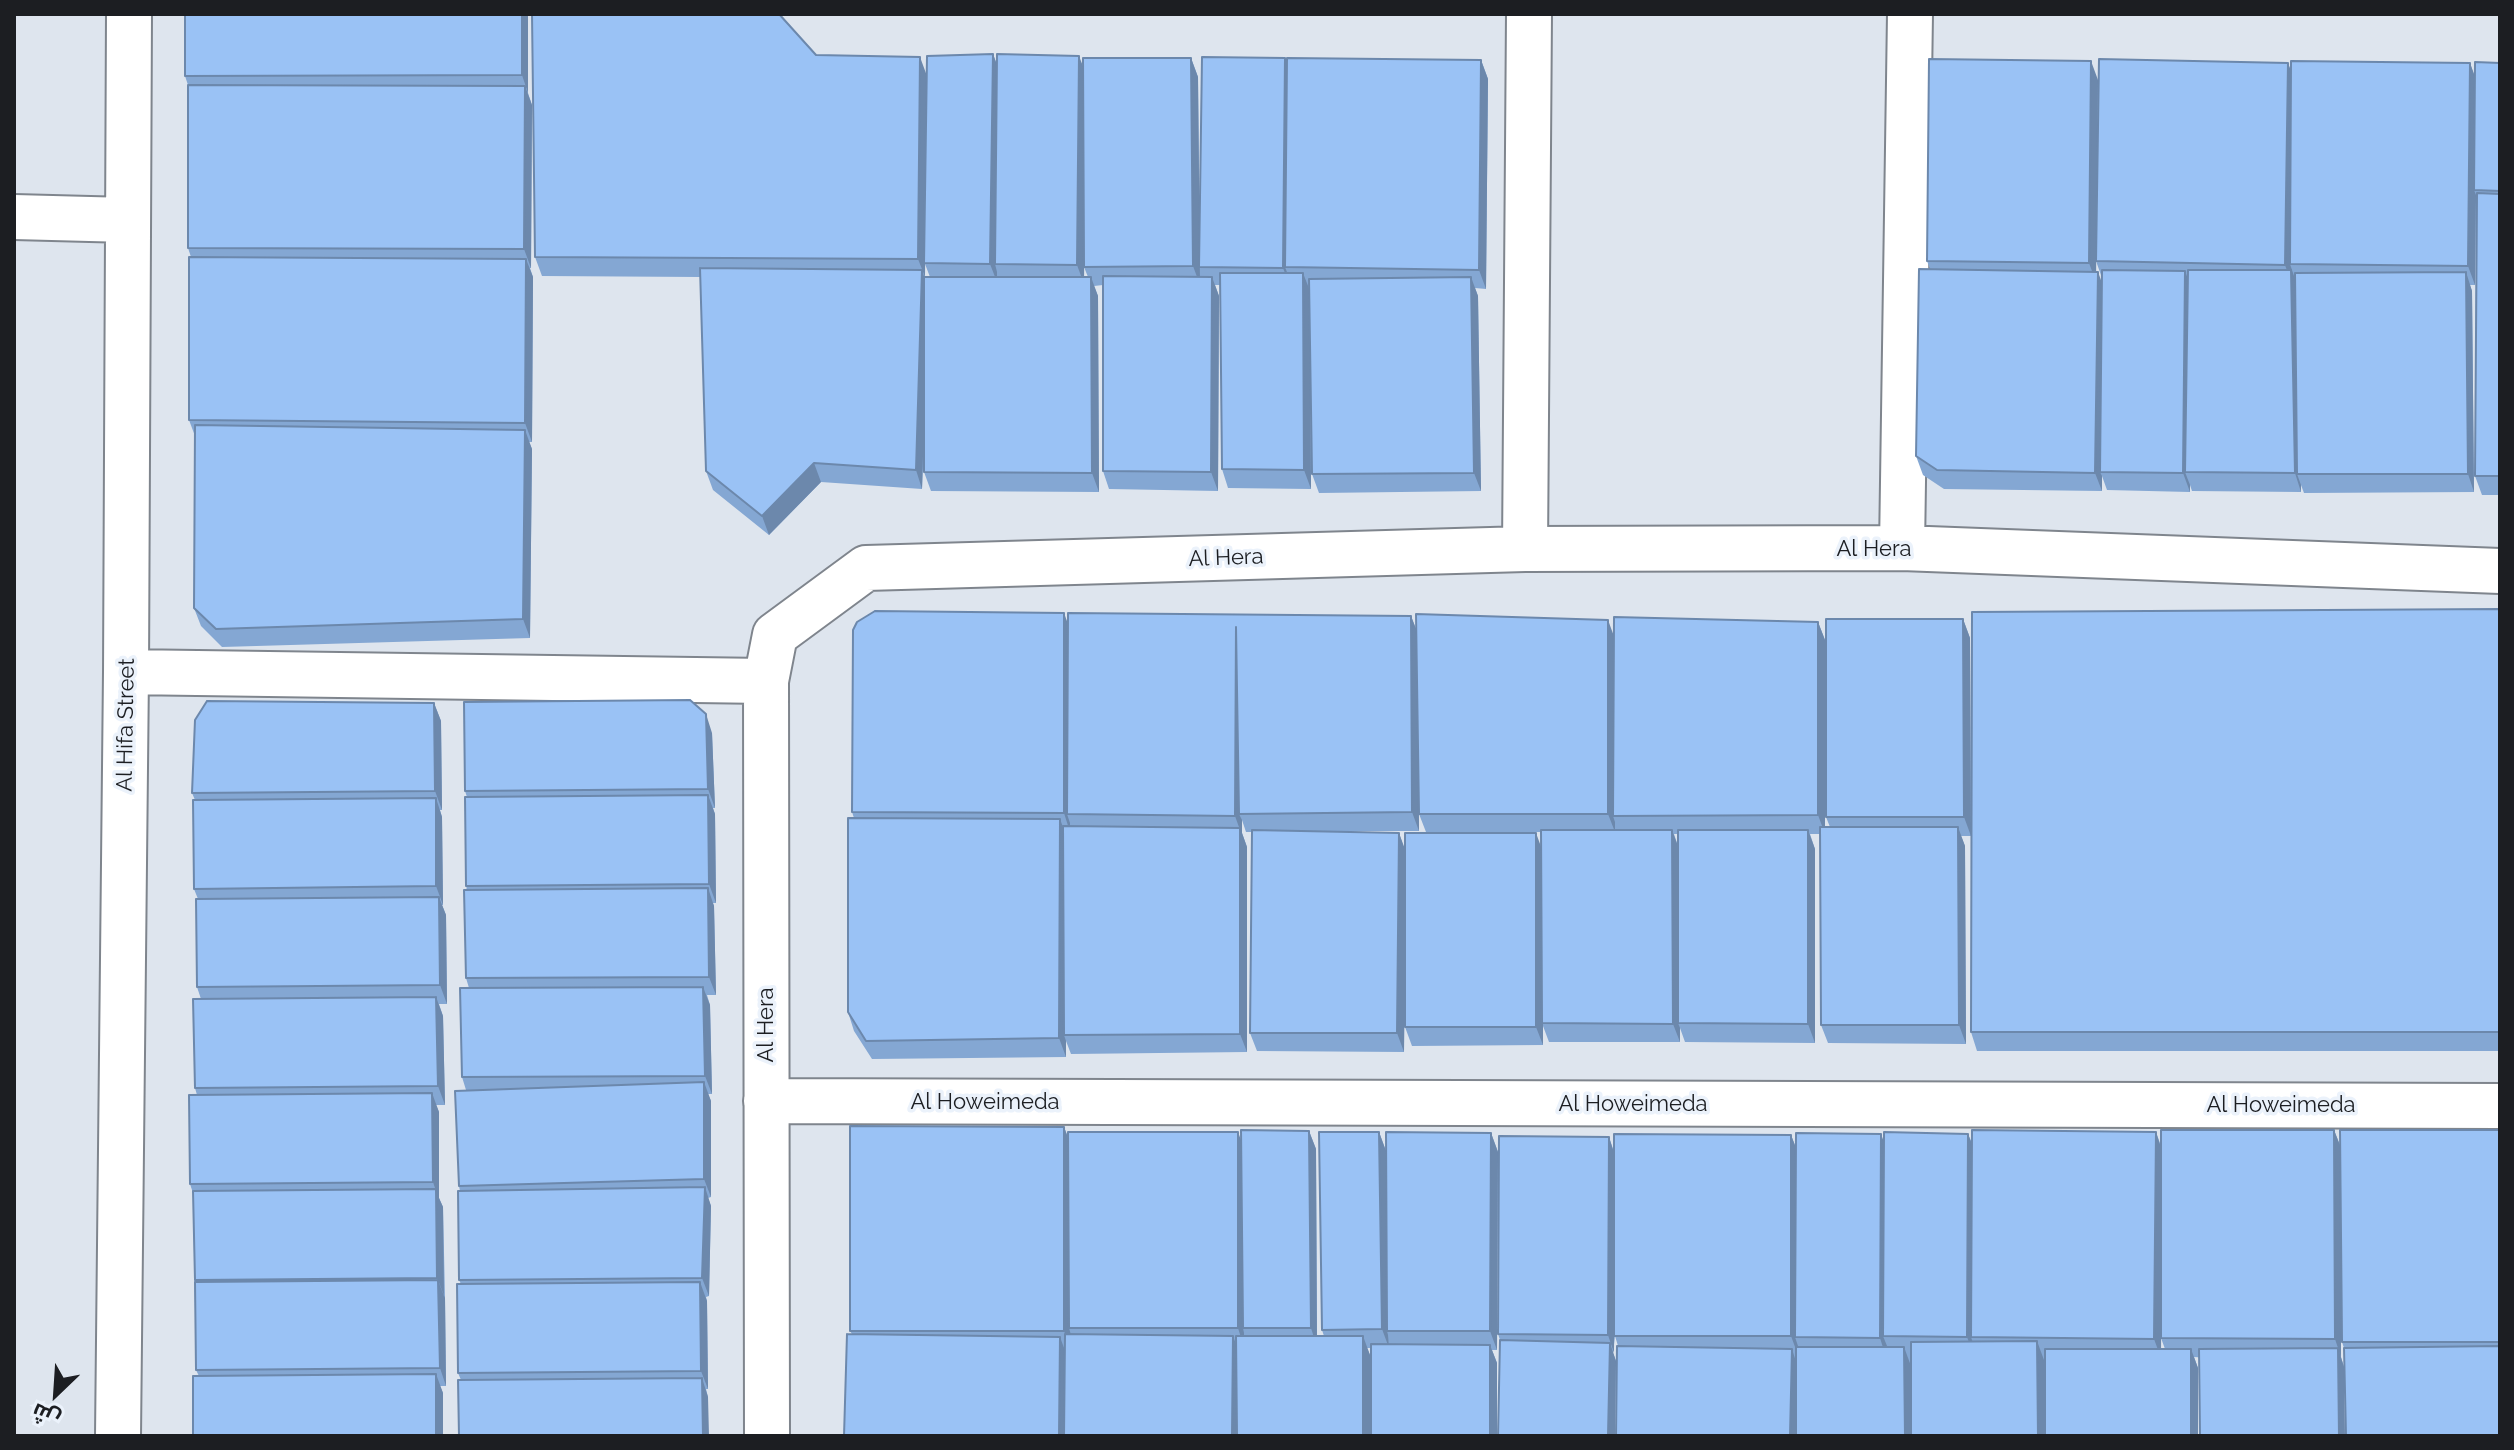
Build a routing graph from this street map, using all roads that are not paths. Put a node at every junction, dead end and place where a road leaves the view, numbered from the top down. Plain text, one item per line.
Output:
1 (129, 14) edge
2 (1529, 14) edge
3 (1910, 14) edge
4 (14, 217) edge
5 (128, 220) junction
6 (1902, 548) junction
7 (1525, 549) junction
8 (2500, 571) edge
9 (126, 672) junction
10 (766, 681) junction
11 (766, 1101) junction
12 (2500, 1106) edge
13 (118, 1436) edge
14 (767, 1436) edge

1 - 5 street, Al Hifa Street
2 - 7 street
3 - 6 street
4 - 5 street
5 - 9 street, Al Hifa Street
6 - 7 street, Al Hera
6 - 8 street, Al Hera
7 - 10 street, Al Hera
9 - 10 street
9 - 13 street, Al Hifa Street
10 - 11 street, Al Hera
11 - 12 street, Al Howeimeda
11 - 14 street, Al Hera

